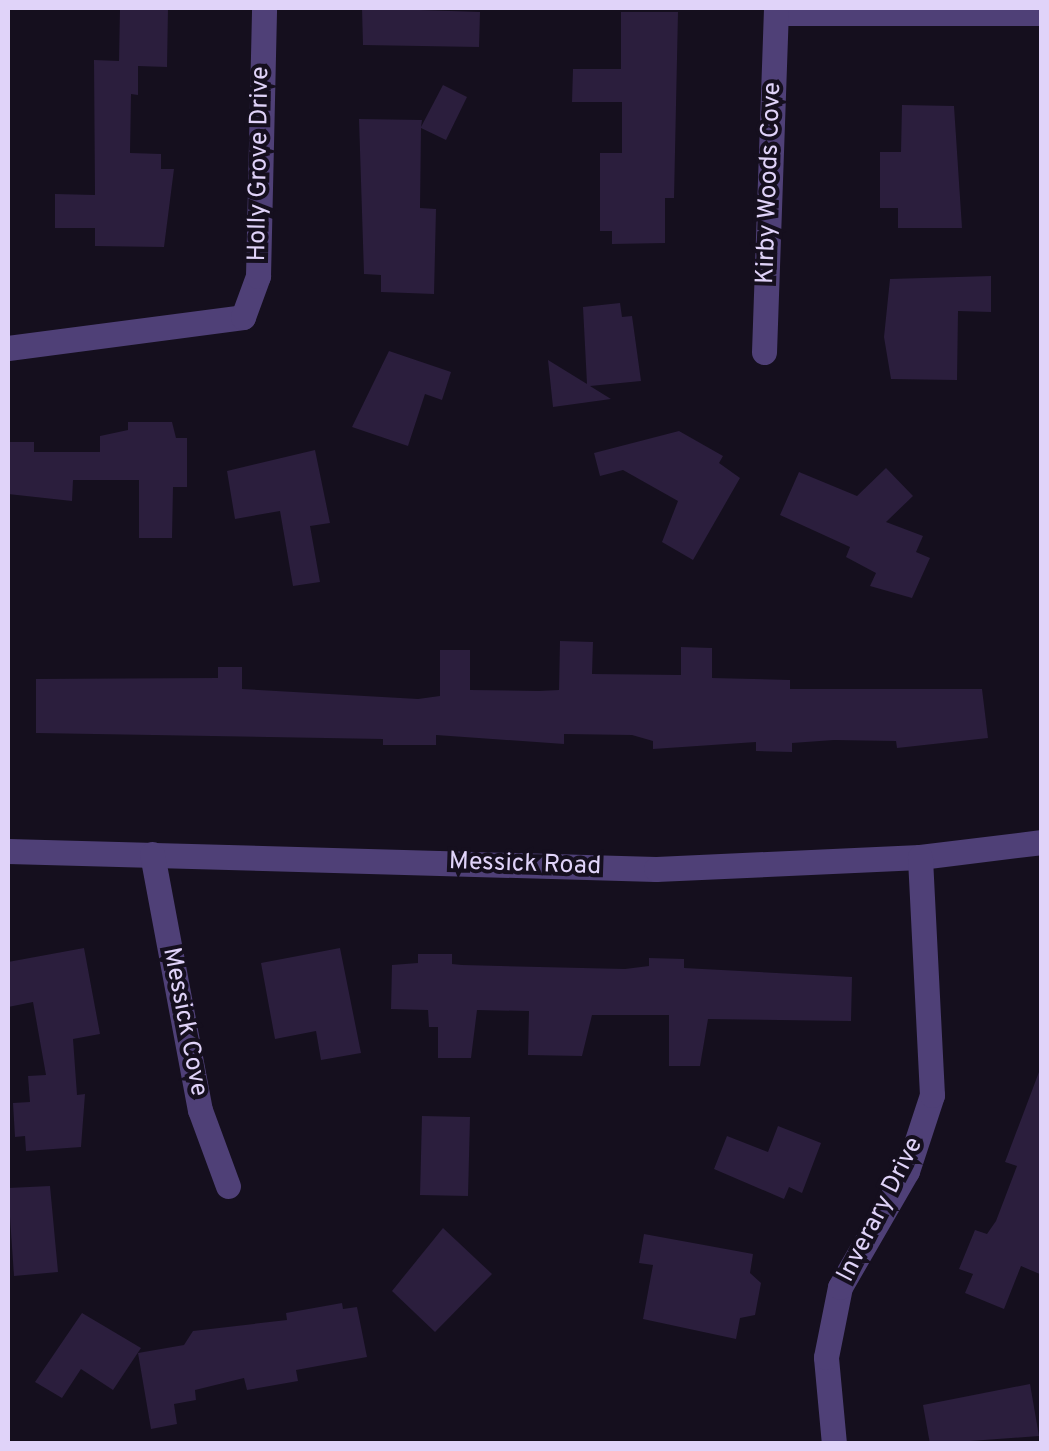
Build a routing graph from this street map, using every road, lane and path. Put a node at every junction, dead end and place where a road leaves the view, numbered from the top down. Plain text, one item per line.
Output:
1 (264, 8) edge
2 (776, 10) edge
3 (1042, 13) edge
4 (8, 348) edge
5 (764, 352) dead end
6 (1042, 842) edge
7 (8, 851) edge
8 (152, 854) junction
9 (920, 857) junction
10 (228, 1186) dead end
11 (834, 1444) edge

1 - 4 street, Holly Grove Drive
2 - 3 street, Kirby Woods Cove
2 - 5 street, Kirby Woods Cove
6 - 9 street, Messick Road
7 - 8 street, Messick Road
8 - 9 street, Messick Road
8 - 10 street, Messick Cove
9 - 11 street, Inverary Drive

